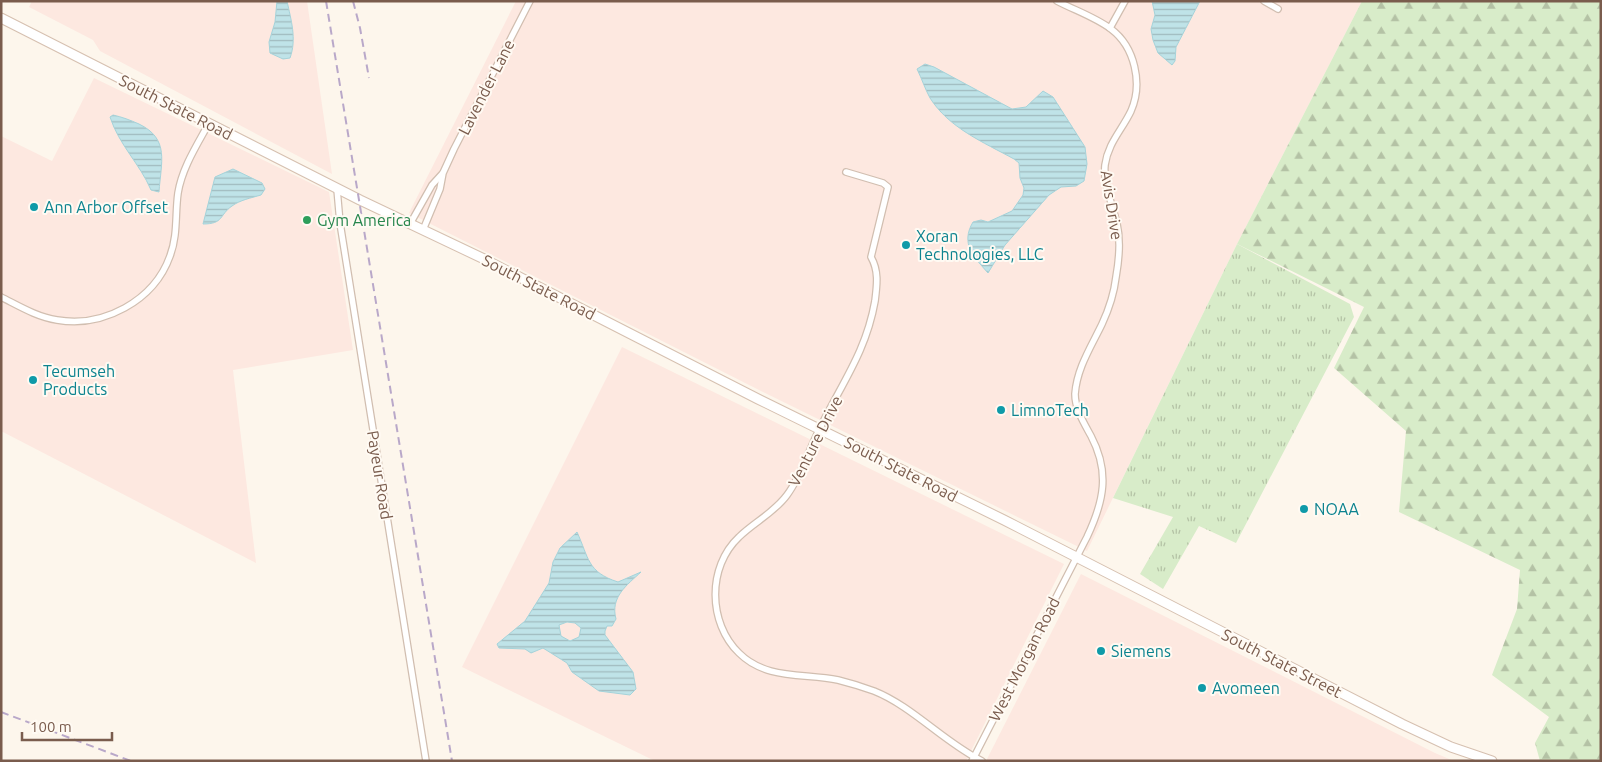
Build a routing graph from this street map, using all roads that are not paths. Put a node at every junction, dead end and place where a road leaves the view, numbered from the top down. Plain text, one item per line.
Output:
1 (530, 1) edge
2 (1057, 1) edge
3 (1125, 1) edge
4 (1264, 1) edge
5 (1278, 9) dead end
6 (1, 18) edge
7 (1110, 28) junction
8 (209, 123) junction
9 (846, 172) dead end
10 (443, 173) junction
11 (337, 189) junction
12 (410, 224) junction
13 (423, 230) junction
14 (1, 297) edge
15 (820, 428) junction
16 (1076, 557) junction
17 (973, 759) edge
18 (426, 761) edge
19 (982, 761) edge
20 (1492, 761) edge

1 - 10 street, Lavender Lane
2 - 7 street, Avis Drive
3 - 7 street
4 - 5 street
6 - 8 main road, South State Road
7 - 16 street, Avis Drive
8 - 11 main road, South State Road
8 - 14 street
9 - 15 street, Venture Drive
10 - 12 street, Lavender Lane
10 - 13 street, Lavender Lane
11 - 12 main road, South State Road
11 - 18 street, Payeur Road
12 - 13 main road, South State Road
13 - 15 main road, South State Road
15 - 16 main road, South State Road
15 - 17 street, Venture Drive
16 - 17 street, West Morgan Road
16 - 20 main road, South State Street
17 - 19 street, Venture Drive

